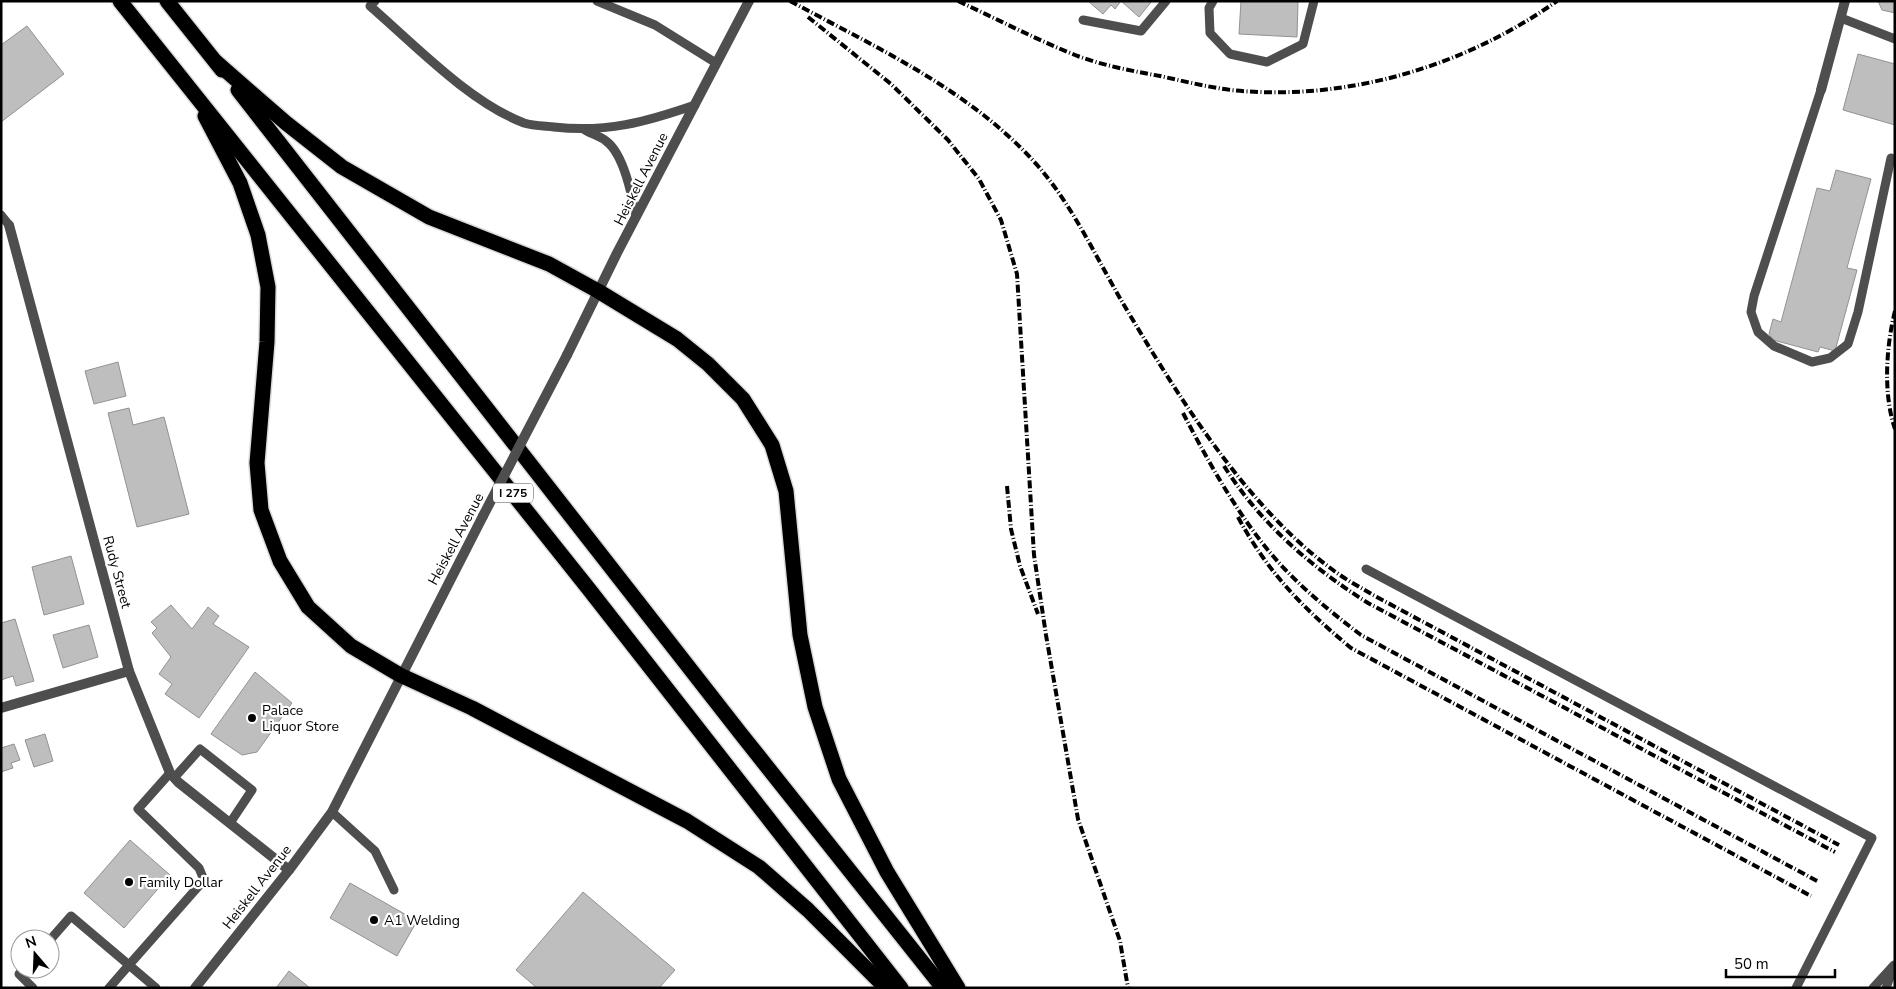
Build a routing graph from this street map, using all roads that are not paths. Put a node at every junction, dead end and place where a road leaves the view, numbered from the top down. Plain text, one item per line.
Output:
1 (120, 1) edge
2 (167, 1) edge
3 (597, 1) edge
4 (749, 1) edge
5 (1166, 1) edge
6 (1214, 1) edge
7 (1314, 1) edge
8 (1845, 1) edge
9 (370, 3) edge
10 (1841, 18) junction
11 (1083, 20) dead end
12 (1895, 39) edge
13 (216, 62) junction
14 (716, 64) junction
15 (188, 84) junction
16 (1821, 90) joint
17 (695, 105) junction
18 (582, 129) junction
19 (1891, 158) dead end
20 (1, 215) edge
21 (636, 217) junction
22 (9, 225) joint
23 (598, 291) junction
24 (1366, 569) dead end
25 (129, 671) junction
26 (400, 675) junction
27 (1, 708) edge
28 (172, 775) junction
29 (332, 812) junction
30 (230, 823) junction
31 (289, 870) junction
32 (394, 890) dead end
33 (60, 929) edge
34 (129, 965) junction
35 (1894, 965) edge
36 (24, 979) edge
37 (114, 986) edge
38 (153, 987) edge
39 (33, 988) edge
40 (195, 988) edge
41 (886, 988) edge
42 (901, 988) edge
43 (943, 988) edge
44 (958, 988) edge
45 (1796, 988) edge
46 (1873, 988) edge
47 (1886, 988) edge

1 - 15 highway, I 275
2 - 13 highway, I 275
3 - 14 lane
4 - 14 street, Heiskell Avenue
5 - 11 lane
6 - 7 lane
8 - 10 street
9 - 18 lane
10 - 12 lane
10 - 16 street
13 - 23 highway
13 - 43 highway, I 275
14 - 17 street, Heiskell Avenue
15 - 26 highway
15 - 42 highway, I 275
16 - 19 lane
17 - 18 lane
17 - 21 street, Heiskell Avenue
18 - 21 lane
20 - 22 lane
21 - 23 street, Heiskell Avenue
22 - 25 street, Rudy Street
23 - 26 street, Heiskell Avenue, bridge
23 - 44 highway
24 - 45 lane
25 - 27 street
25 - 28 street, Rudy Street
26 - 29 street, Heiskell Avenue
26 - 41 highway
28 - 30 street, Rudy Street
28 - 30 lane
28 - 34 lane
29 - 31 street, Heiskell Avenue
29 - 32 lane
30 - 31 street, Rudy Street
31 - 40 street, Heiskell Avenue
33 - 34 lane
34 - 37 lane
34 - 38 lane
35 - 46 lane
35 - 47 lane
36 - 39 lane

